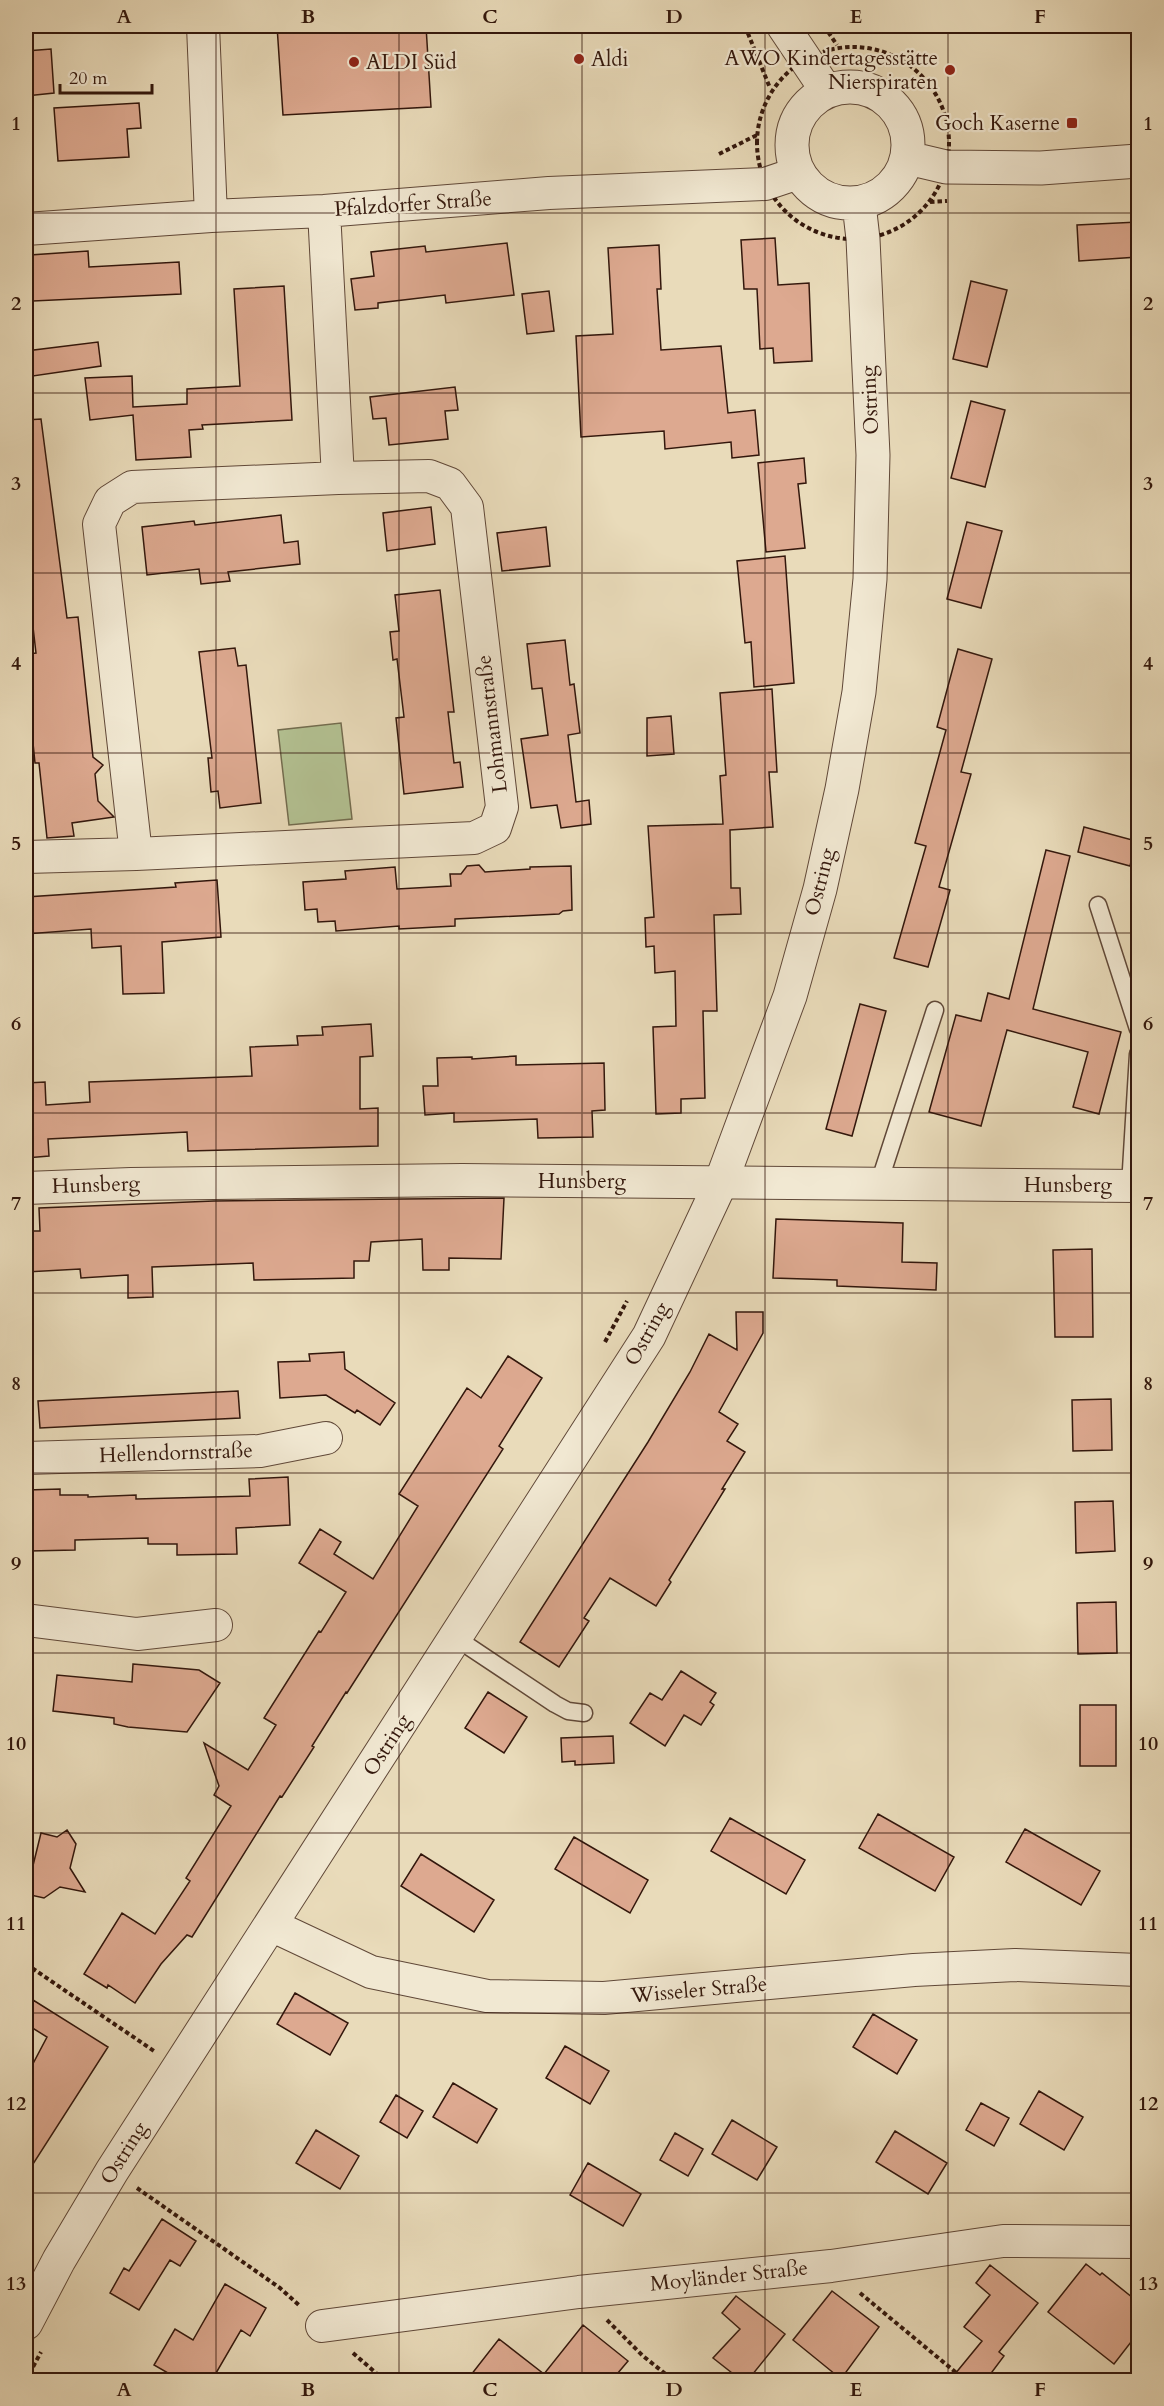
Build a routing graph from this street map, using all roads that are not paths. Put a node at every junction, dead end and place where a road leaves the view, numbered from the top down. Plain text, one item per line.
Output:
1 (203, 26) edge
2 (783, 26) edge
3 (826, 90) junction
4 (908, 158) junction
5 (1138, 161) edge
6 (798, 173) junction
7 (859, 204) junction
8 (324, 211) junction
9 (211, 216) junction
10 (26, 229) edge
11 (338, 478) junction
12 (136, 854) junction
13 (26, 857) edge
14 (1098, 904) dead end
15 (935, 1010) dead end
16 (1138, 1029) edge
17 (1138, 1054) edge
18 (721, 1182) junction
19 (879, 1184) junction
20 (1134, 1186) edge
21 (26, 1188) edge
22 (326, 1438) dead end
23 (26, 1458) edge
24 (26, 1620) edge
25 (216, 1625) dead end
26 (456, 1638) junction
27 (584, 1713) dead end
28 (271, 1925) junction
29 (1138, 1970) edge
30 (1138, 2240) edge
31 (33, 2315) edge
32 (322, 2326) road end

1 - 9 street
2 - 3 street
3 - 4 street
3 - 6 street
4 - 5 street
4 - 7 street
6 - 7 street
6 - 8 street, Pfalzdorfer Straße
7 - 18 street, Ostring
8 - 9 street, Pfalzdorfer Straße
8 - 11 street
9 - 10 street, Pfalzdorfer Straße
11 - 12 street, Lohmannstraße
11 - 12 street, Lohmannstraße
12 - 13 street, Lohmannstraße
14 - 16 lane
15 - 19 lane
17 - 20 lane
18 - 19 street, Hunsberg
18 - 21 street, Hunsberg
18 - 26 street, Ostring
19 - 20 street, Hunsberg
22 - 23 street, Hellendornstraße
24 - 25 street
26 - 27 lane
26 - 28 street, Ostring
28 - 29 street, Wisseler Straße
28 - 31 street, Ostring
30 - 32 street, Moyländer Straße

